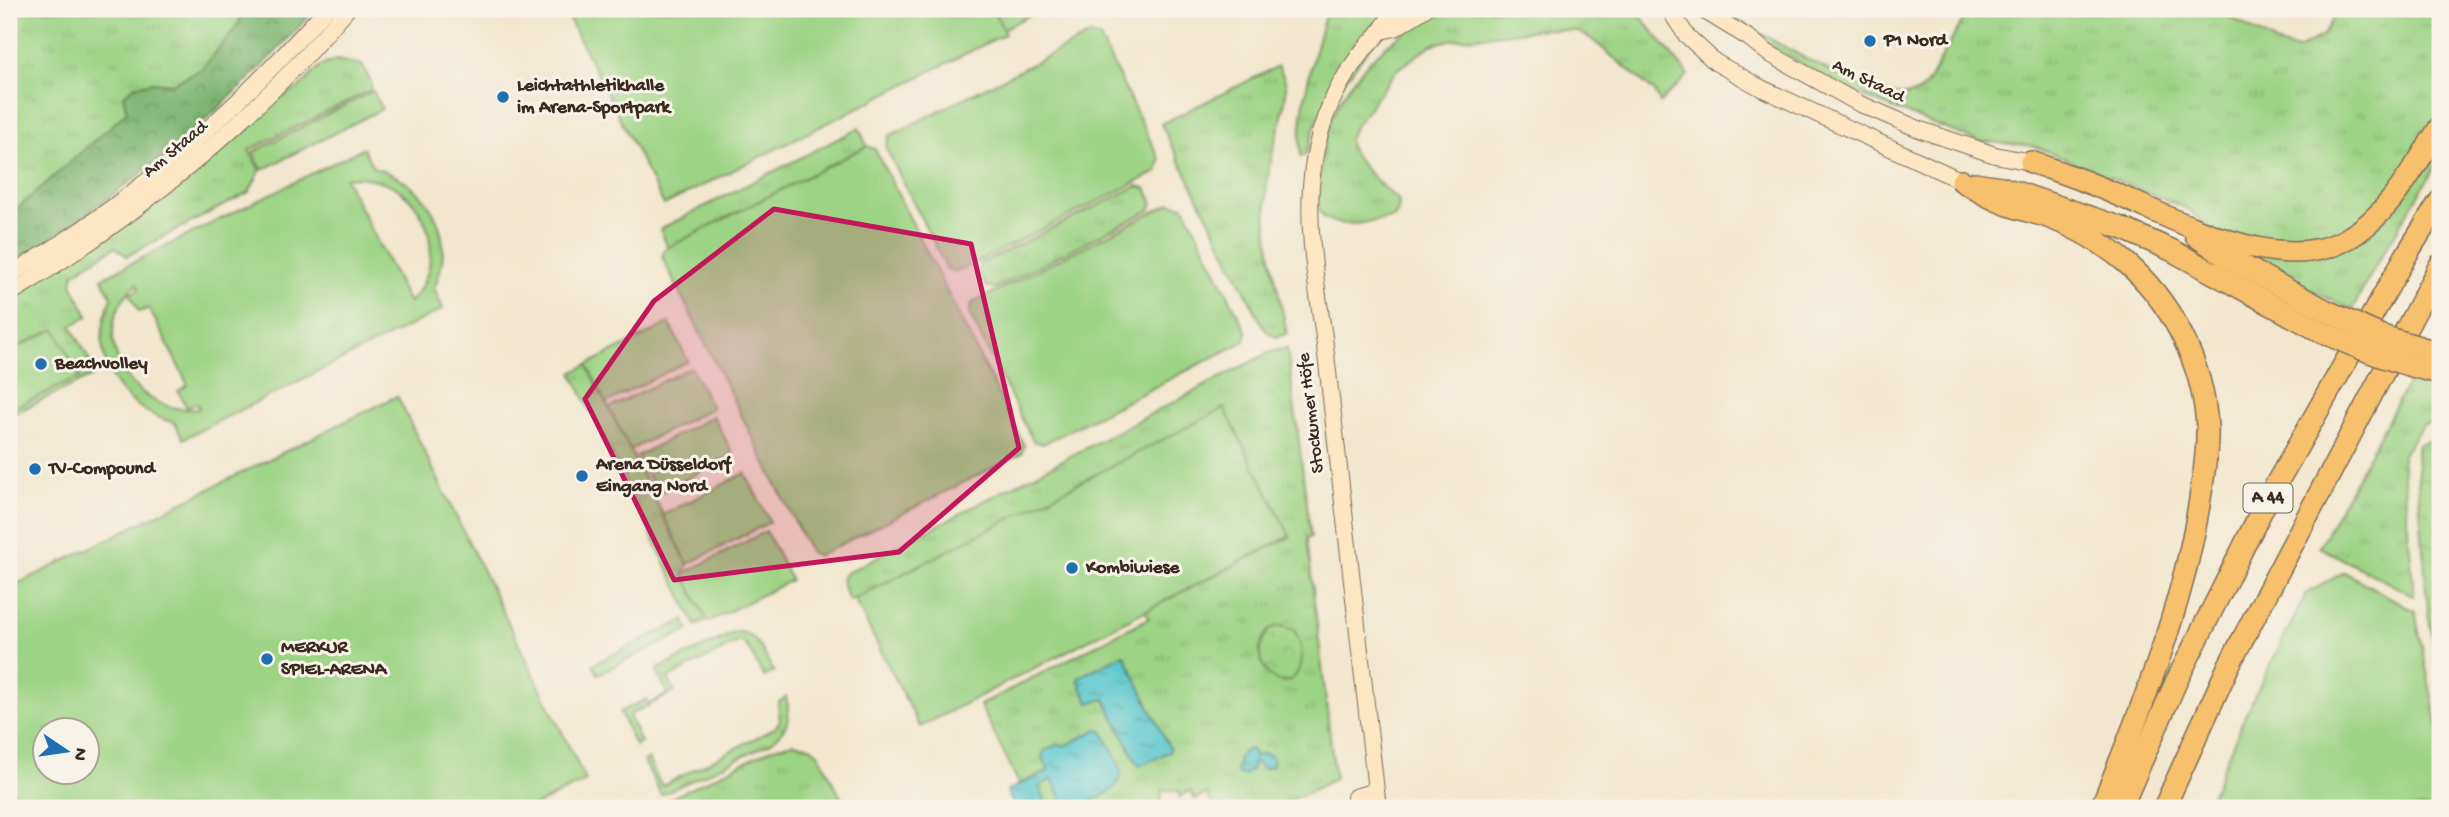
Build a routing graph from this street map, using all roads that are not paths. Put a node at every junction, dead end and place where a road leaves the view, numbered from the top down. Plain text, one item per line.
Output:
1 (326, 9) edge
2 (347, 9) edge
3 (1399, 9) edge
4 (1425, 9) edge
5 (1657, 9) edge
6 (1701, 9) edge
7 (1671, 13) edge
8 (1381, 31) junction
9 (2440, 127) edge
10 (2031, 162) joint
11 (1962, 181) junction
12 (2440, 201) edge
13 (2171, 219) junction
14 (2440, 265) edge
15 (9, 275) edge
16 (9, 295) edge
17 (2320, 319) junction
18 (2440, 353) edge
19 (2440, 373) edge
20 (1377, 791) junction
21 (1355, 797) dead end
22 (1378, 808) edge
23 (2101, 808) edge
24 (2121, 808) edge
25 (2164, 808) edge

1 - 15 street, Am Staad
2 - 16 street, Am Staad
3 - 8 street, Stockumer Höfe
4 - 8 street, Stockumer Höfe
5 - 7 street
6 - 10 street, Am Staad
7 - 11 street
8 - 20 street, Stockumer Höfe
9 - 13 highway
10 - 13 highway
11 - 17 highway
11 - 23 highway
12 - 24 highway, A 44
13 - 17 highway
14 - 25 highway, A 44
17 - 18 highway, bridge
17 - 19 highway, bridge
20 - 21 street
20 - 22 street, Stockumer Höfe

